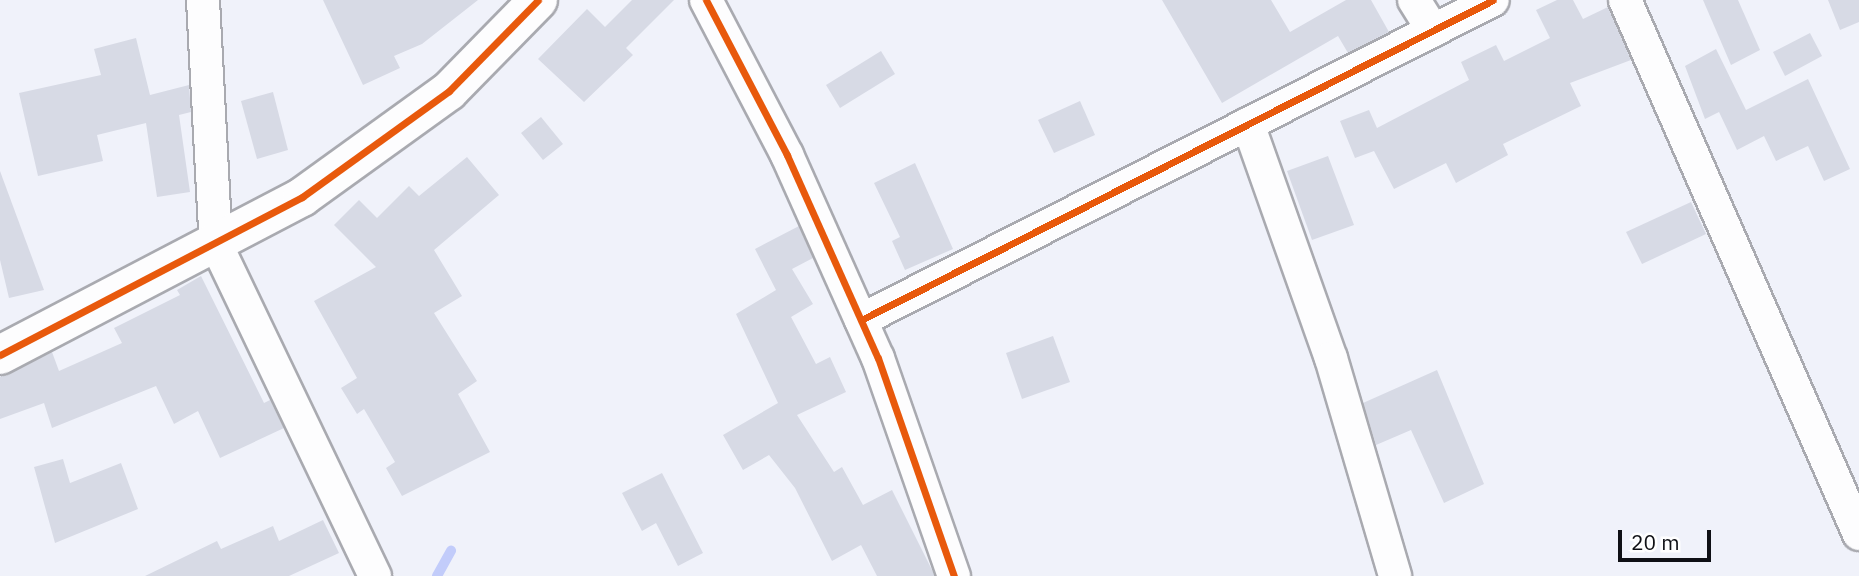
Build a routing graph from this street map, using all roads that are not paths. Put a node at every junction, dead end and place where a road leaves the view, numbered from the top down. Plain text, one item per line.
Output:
1 (203, 0) edge
2 (538, 0) edge
3 (706, 0) edge
4 (1414, 0) edge
5 (1493, 0) edge
6 (1625, 0) edge
7 (1433, 30) junction
8 (1248, 124) junction
9 (216, 244) junction
10 (861, 320) junction
11 (0, 355) edge
12 (1859, 534) edge
13 (375, 576) edge
14 (954, 576) edge
15 (1395, 576) edge

1 - 9 street
2 - 9 street
3 - 10 street
4 - 7 street
5 - 7 street
6 - 12 street
7 - 8 street
8 - 10 street
8 - 15 street
9 - 11 street
9 - 13 street
10 - 14 street

